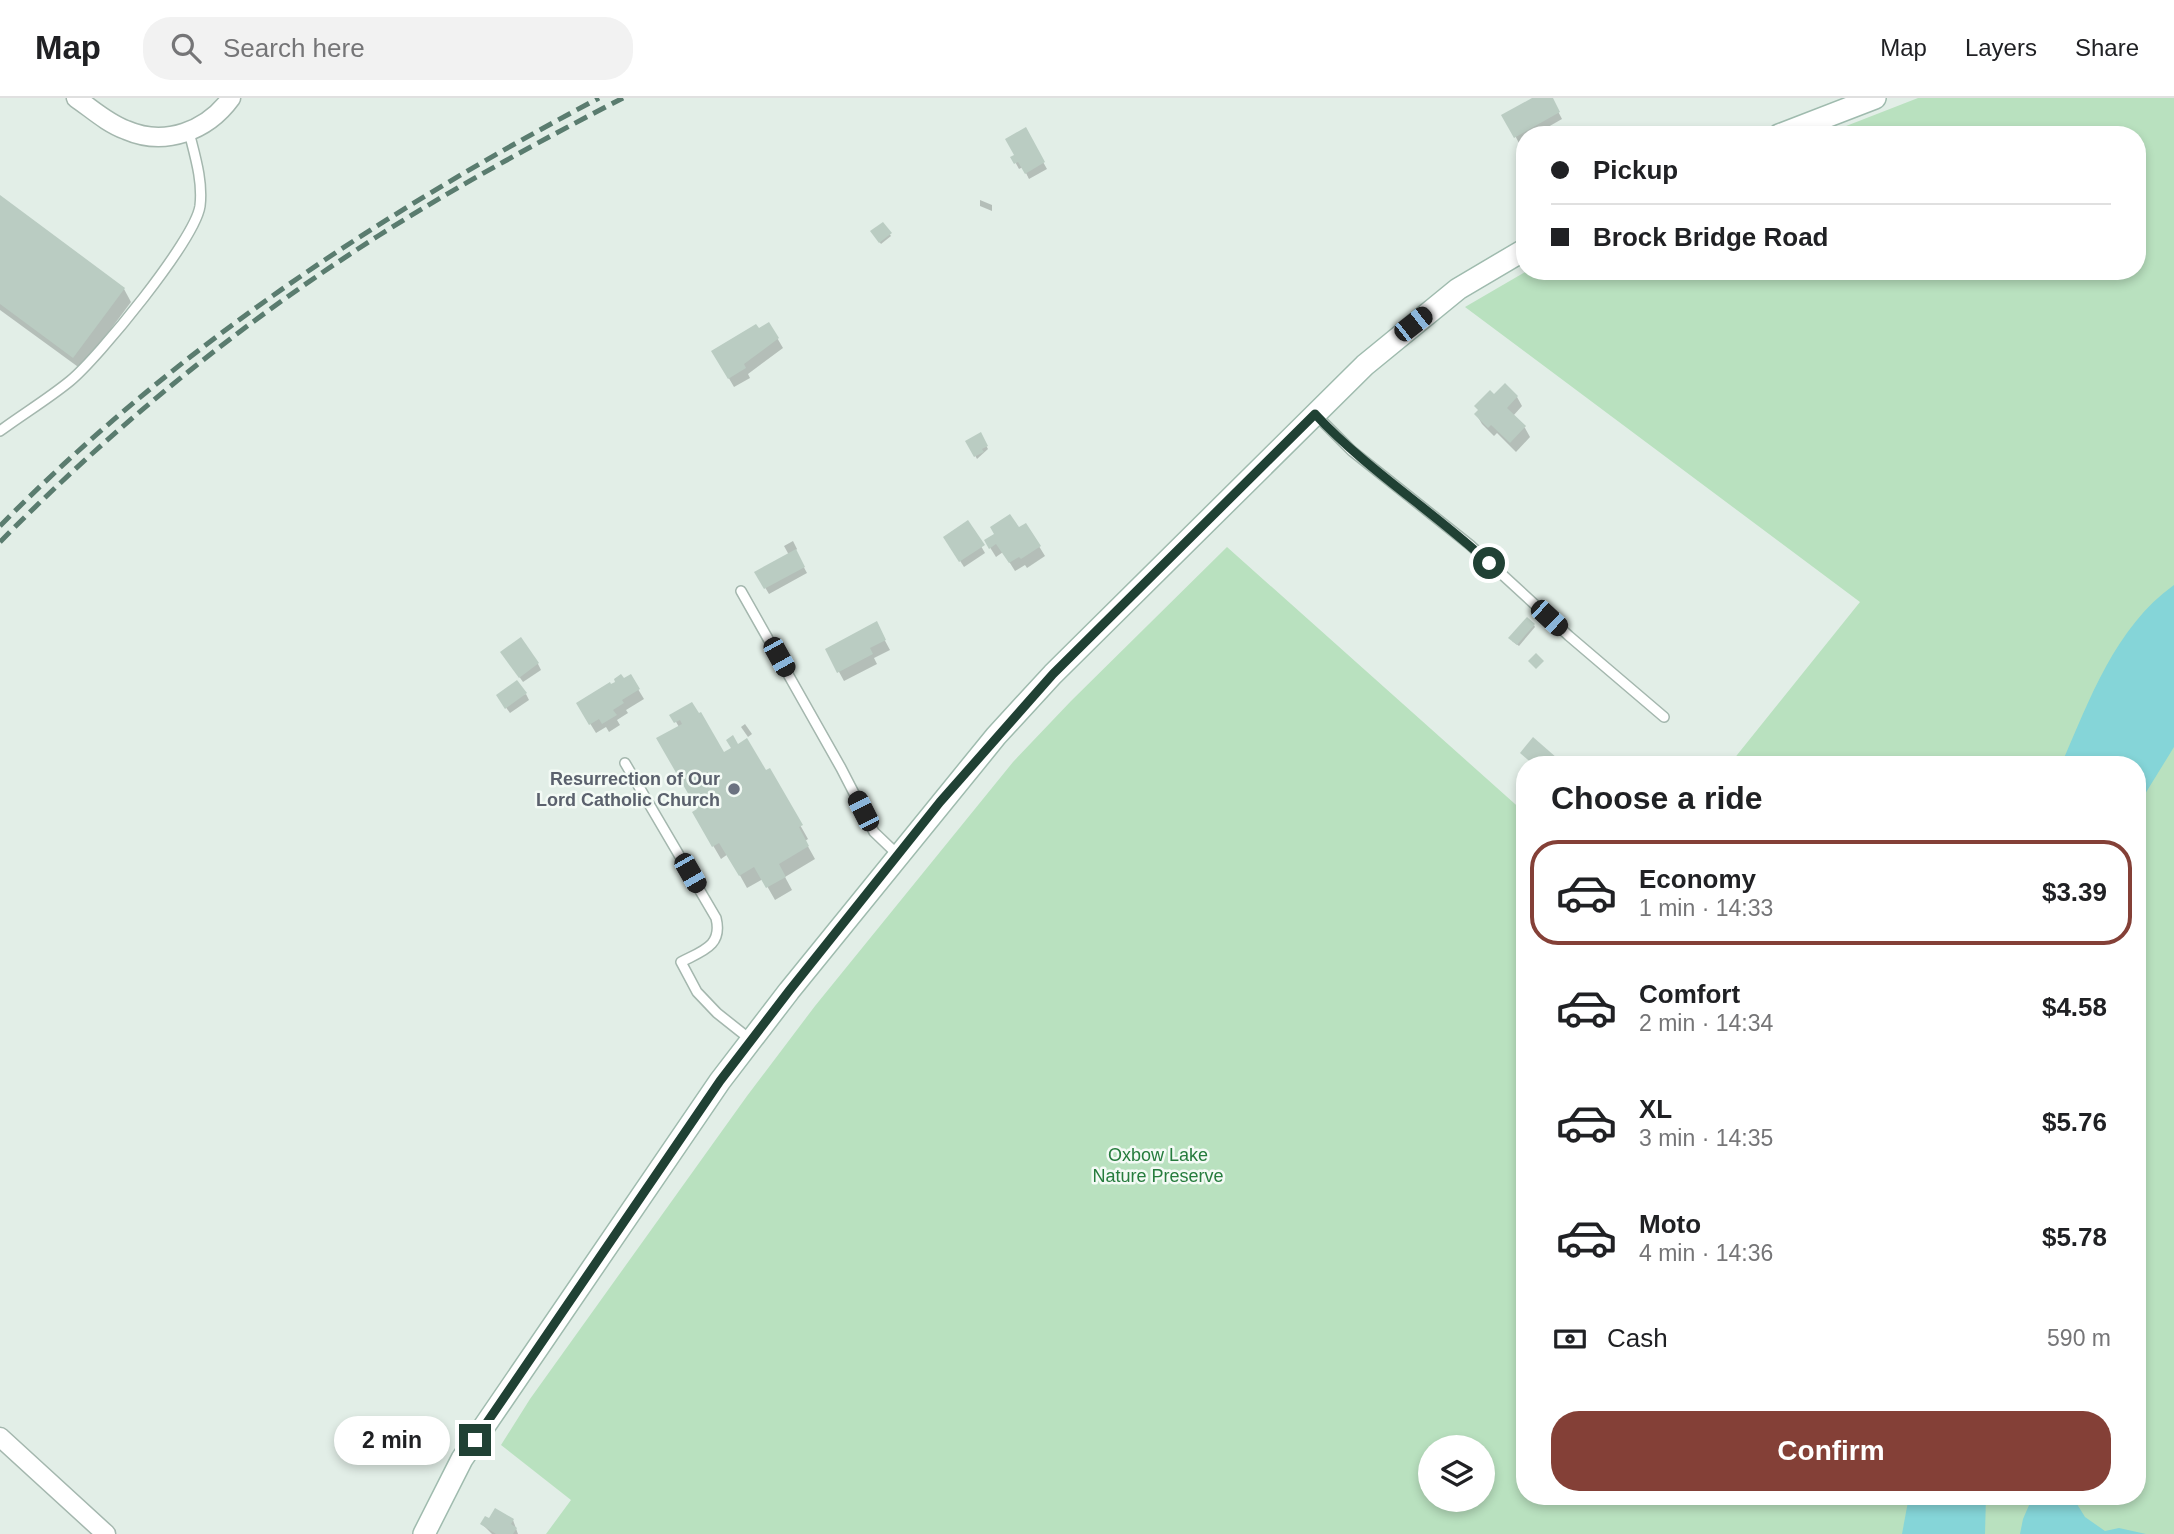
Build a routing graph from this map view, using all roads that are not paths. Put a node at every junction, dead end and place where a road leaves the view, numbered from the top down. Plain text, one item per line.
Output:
1 (76, 98) edge
2 (230, 98) edge
3 (1875, 98) edge
4 (1802, 126) edge
5 (189, 132) junction
6 (1516, 255) edge
7 (1315, 414) junction
8 (0, 431) edge
9 (741, 591) dead end
10 (1664, 717) dead end
11 (625, 763) dead end
12 (898, 855) junction
13 (751, 1040) junction
14 (0, 1437) edge
15 (106, 1534) edge
16 (424, 1534) edge

1 - 5 street
2 - 5 street
3 - 4 street
5 - 8 lane
6 - 7 street
7 - 10 lane
7 - 12 street
9 - 12 lane
11 - 13 lane
12 - 13 street
13 - 16 street
14 - 15 street

